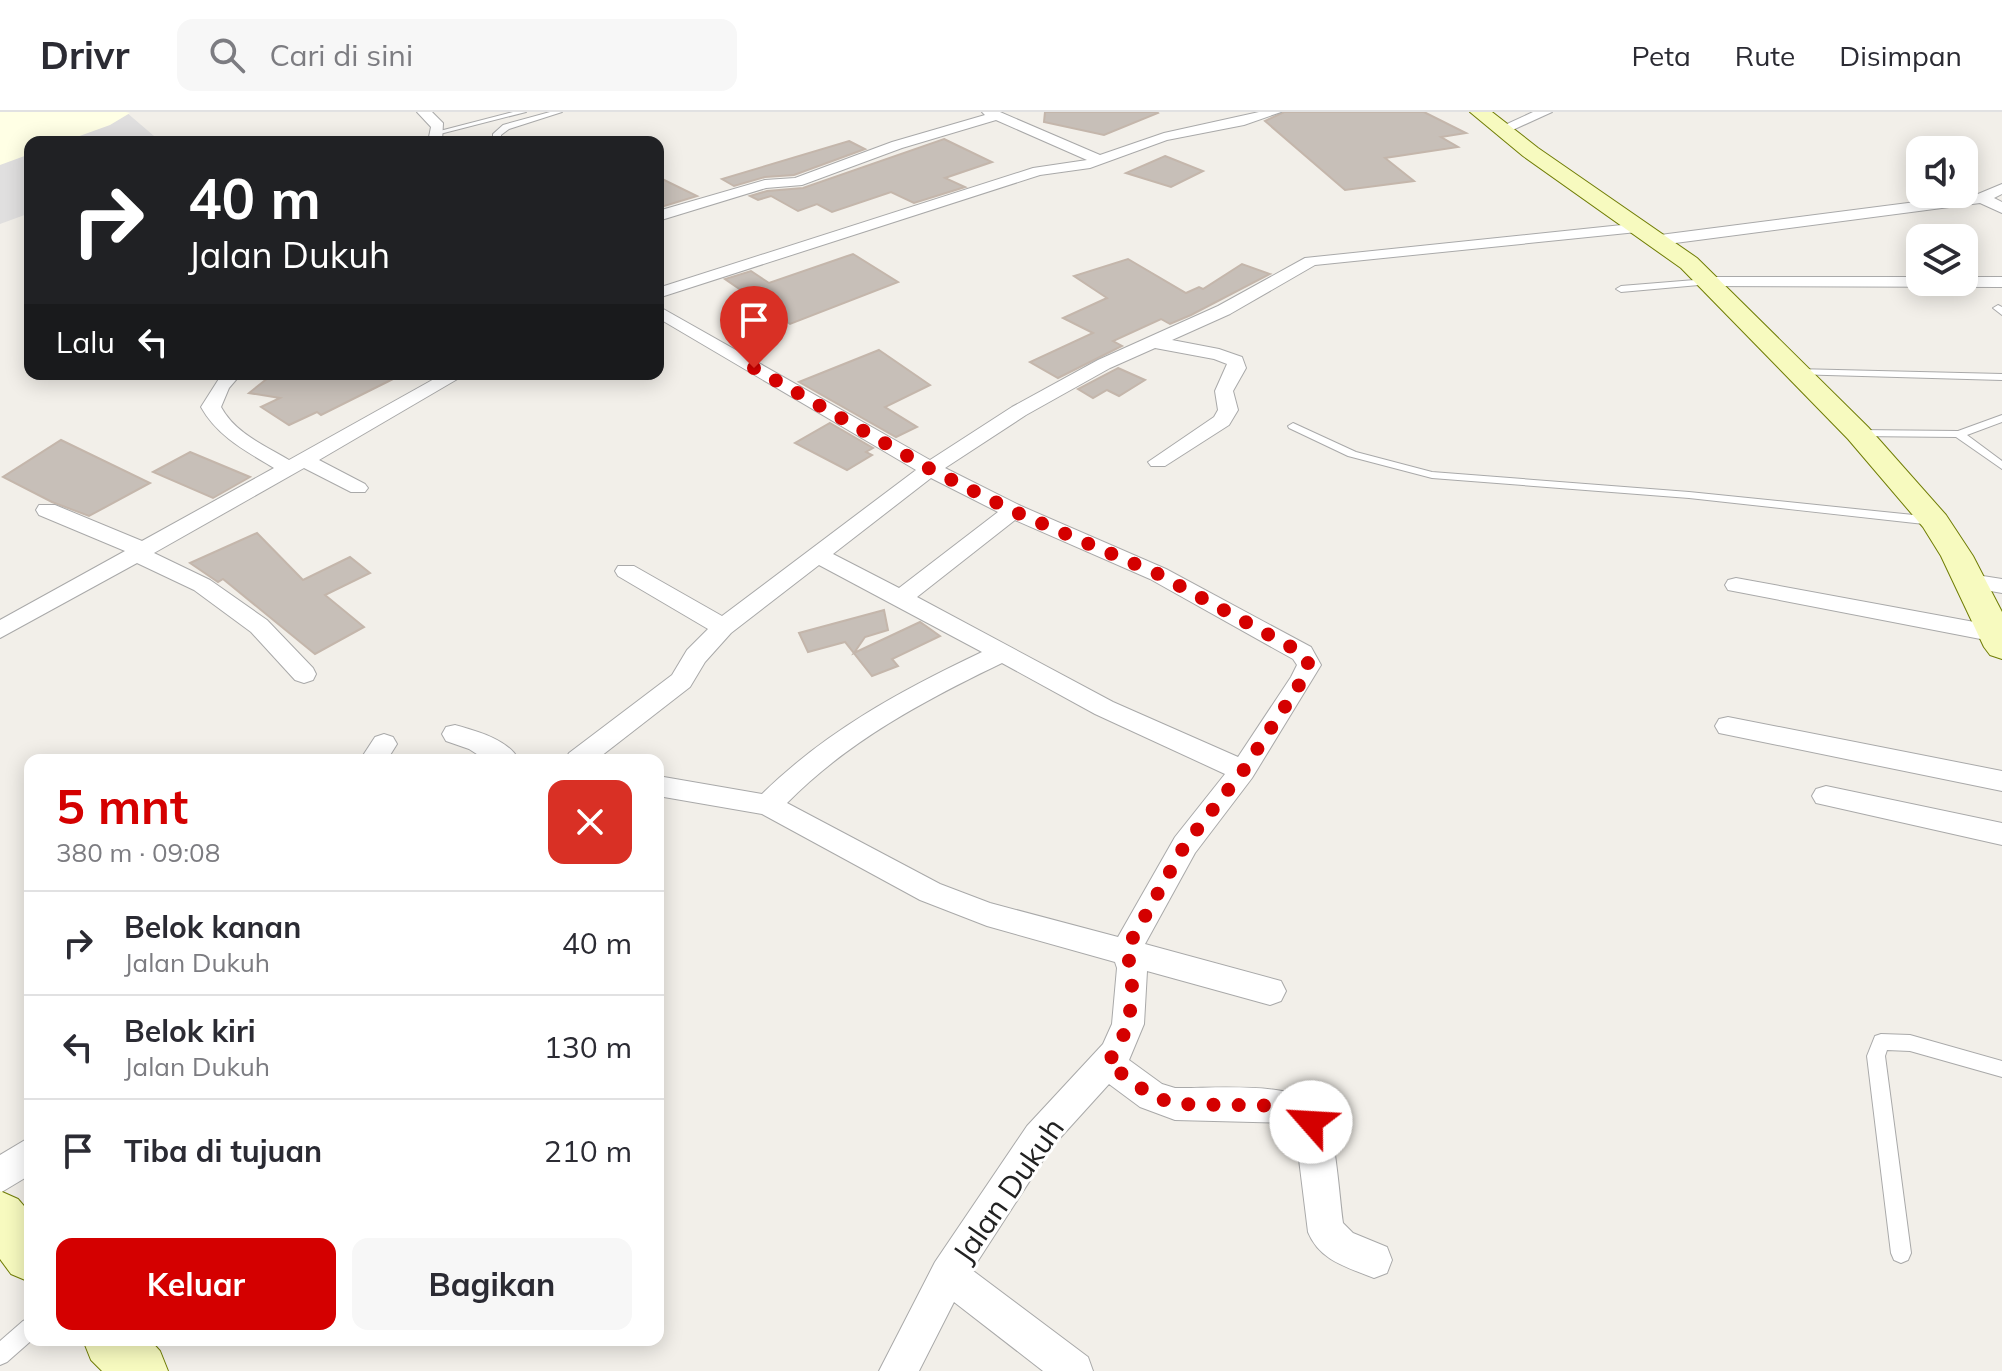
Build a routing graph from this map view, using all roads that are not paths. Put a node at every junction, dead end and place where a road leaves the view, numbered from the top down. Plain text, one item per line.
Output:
1 (424, 112) edge
2 (522, 112) edge
3 (558, 112) edge
4 (1274, 112) edge
5 (1480, 112) edge
6 (1545, 112) edge
7 (992, 114) edge
8 (1501, 130) junction
9 (436, 136) edge
10 (443, 136) edge
11 (497, 136) edge
12 (1100, 160) junction
13 (2002, 188) edge
14 (1982, 198) junction
15 (2002, 208) edge
16 (664, 214) edge
17 (1651, 234) junction
18 (1707, 282) junction
19 (1906, 282) edge
20 (1978, 282) edge
21 (2002, 282) edge
22 (1621, 289) dead end
23 (664, 291) edge
24 (664, 314) edge
25 (1152, 342) junction
26 (1795, 372) junction
27 (2002, 377) edge
28 (227, 380) edge
29 (446, 380) edge
30 (2002, 418) edge
31 (1293, 426) dead end
32 (1858, 433) junction
33 (1959, 434) junction
34 (1158, 462) dead end
35 (296, 464) junction
36 (2002, 466) edge
37 (930, 469) junction
38 (358, 488) dead end
39 (47, 510) dead end
40 (1013, 511) junction
41 (1935, 522) junction
42 (140, 552) junction
43 (815, 554) junction
44 (626, 571) dead end
45 (1970, 581) junction
46 (1736, 585) dead end
47 (2002, 586) edge
48 (901, 598) junction
49 (723, 627) junction
50 (0, 630) edge
51 (1999, 640) edge
52 (1002, 653) junction
53 (304, 674) dead end
54 (1728, 726) dead end
55 (455, 734) dead end
56 (497, 754) edge
57 (586, 754) edge
58 (1243, 771) junction
59 (2002, 781) edge
60 (664, 787) edge
61 (1826, 796) dead end
62 (768, 805) junction
63 (2002, 834) edge
64 (1126, 950) junction
65 (1270, 991) dead end
66 (1107, 1063) junction
67 (2002, 1069) edge
68 (24, 1158) edge
69 (0, 1176) edge
70 (0, 1217) edge
71 (24, 1247) edge
72 (1901, 1253) dead end
73 (1374, 1260) dead end
74 (948, 1275) junction
75 (24, 1333) edge
76 (117, 1346) edge
77 (0, 1355) edge
78 (140, 1371) edge
79 (898, 1371) edge
80 (1074, 1371) edge

1 - 9 street
2 - 10 lane
3 - 11 lane
4 - 12 street
5 - 8 street
6 - 8 street
7 - 12 street
7 - 16 street
8 - 17 street
12 - 23 street
13 - 14 street
14 - 15 street
14 - 17 street
17 - 18 street
17 - 25 street
18 - 19 street
18 - 22 lane
18 - 26 street
20 - 21 street
24 - 37 street
25 - 34 street
25 - 37 street
26 - 27 lane
26 - 32 street
28 - 35 street
29 - 35 street
30 - 33 lane
31 - 41 lane
32 - 33 lane
32 - 41 street
33 - 36 lane
35 - 38 street
35 - 42 street
37 - 40 street
37 - 43 street
39 - 42 street
40 - 48 street
40 - 58 street
41 - 45 street
42 - 50 street
42 - 53 street
43 - 48 street
43 - 49 street
44 - 49 street
45 - 47 street
45 - 51 street
46 - 51 street
48 - 52 street
49 - 57 street
52 - 58 street
52 - 62 street
54 - 59 street
55 - 56 street
58 - 64 street
60 - 62 street
61 - 63 street
62 - 64 street
64 - 65 street
64 - 66 street, Jalan Dukuh
66 - 73 street
66 - 74 street, Jalan Dukuh
67 - 72 lane
68 - 69 street
70 - 71 street
74 - 79 street, Jalan Dukuh
74 - 80 street
75 - 77 lane
76 - 78 street

